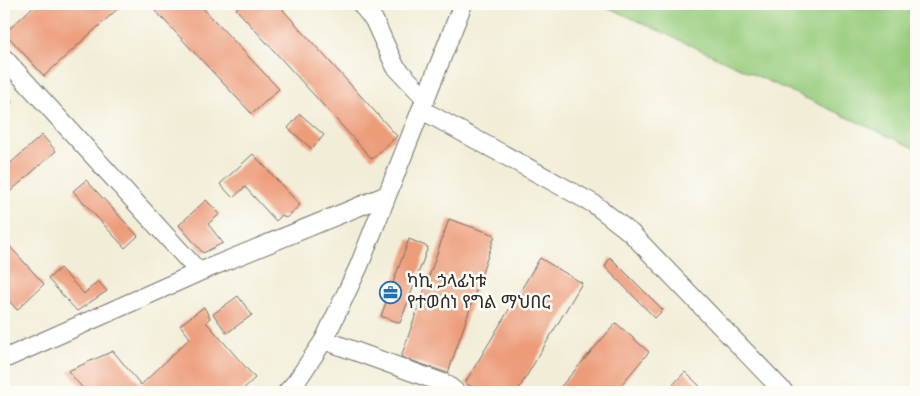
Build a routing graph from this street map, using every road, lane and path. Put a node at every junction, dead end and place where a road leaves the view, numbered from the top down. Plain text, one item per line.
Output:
1 (361, 4) edge
2 (463, 4) edge
3 (4, 58) edge
4 (424, 104) junction
5 (387, 195) junction
6 (198, 272) junction
7 (324, 340) junction
8 (4, 359) edge
9 (287, 392) edge
10 (456, 392) edge
11 (784, 392) edge

1 - 4 street
2 - 4 street
3 - 6 street
4 - 5 street
4 - 11 street
5 - 6 street
5 - 7 street
6 - 8 street
7 - 9 street
7 - 10 street

